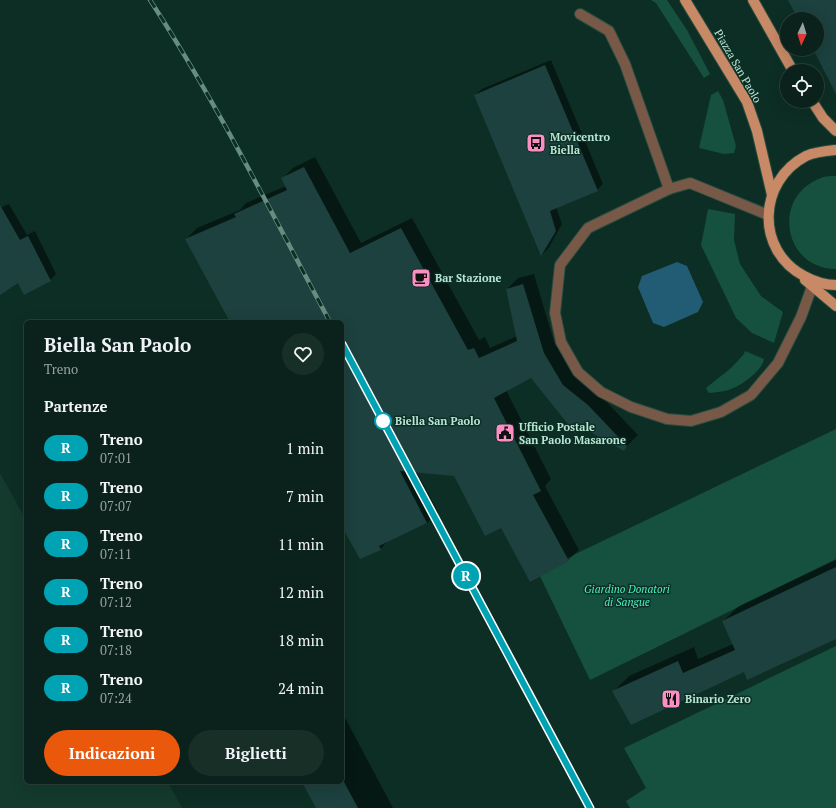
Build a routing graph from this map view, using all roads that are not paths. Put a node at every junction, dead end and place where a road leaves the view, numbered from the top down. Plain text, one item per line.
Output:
1 (685, 0) edge
2 (753, 0) edge
3 (580, 14) dead end
4 (789, 64) edge
5 (817, 108) edge
6 (836, 131) edge
7 (836, 150) edge
8 (669, 189) junction
9 (772, 195) junction
10 (768, 215) junction
11 (813, 283) junction
12 (836, 285) edge
13 (836, 306) edge

1 - 9 main road, Piazza San Paolo
2 - 4 main road
3 - 8 lane
5 - 6 main road
7 - 9 main road, Piazza San Paolo
8 - 10 lane
8 - 11 lane
9 - 10 main road, Piazza San Paolo
10 - 11 main road, Piazza San Paolo
11 - 12 main road, Piazza San Paolo
11 - 13 main road

